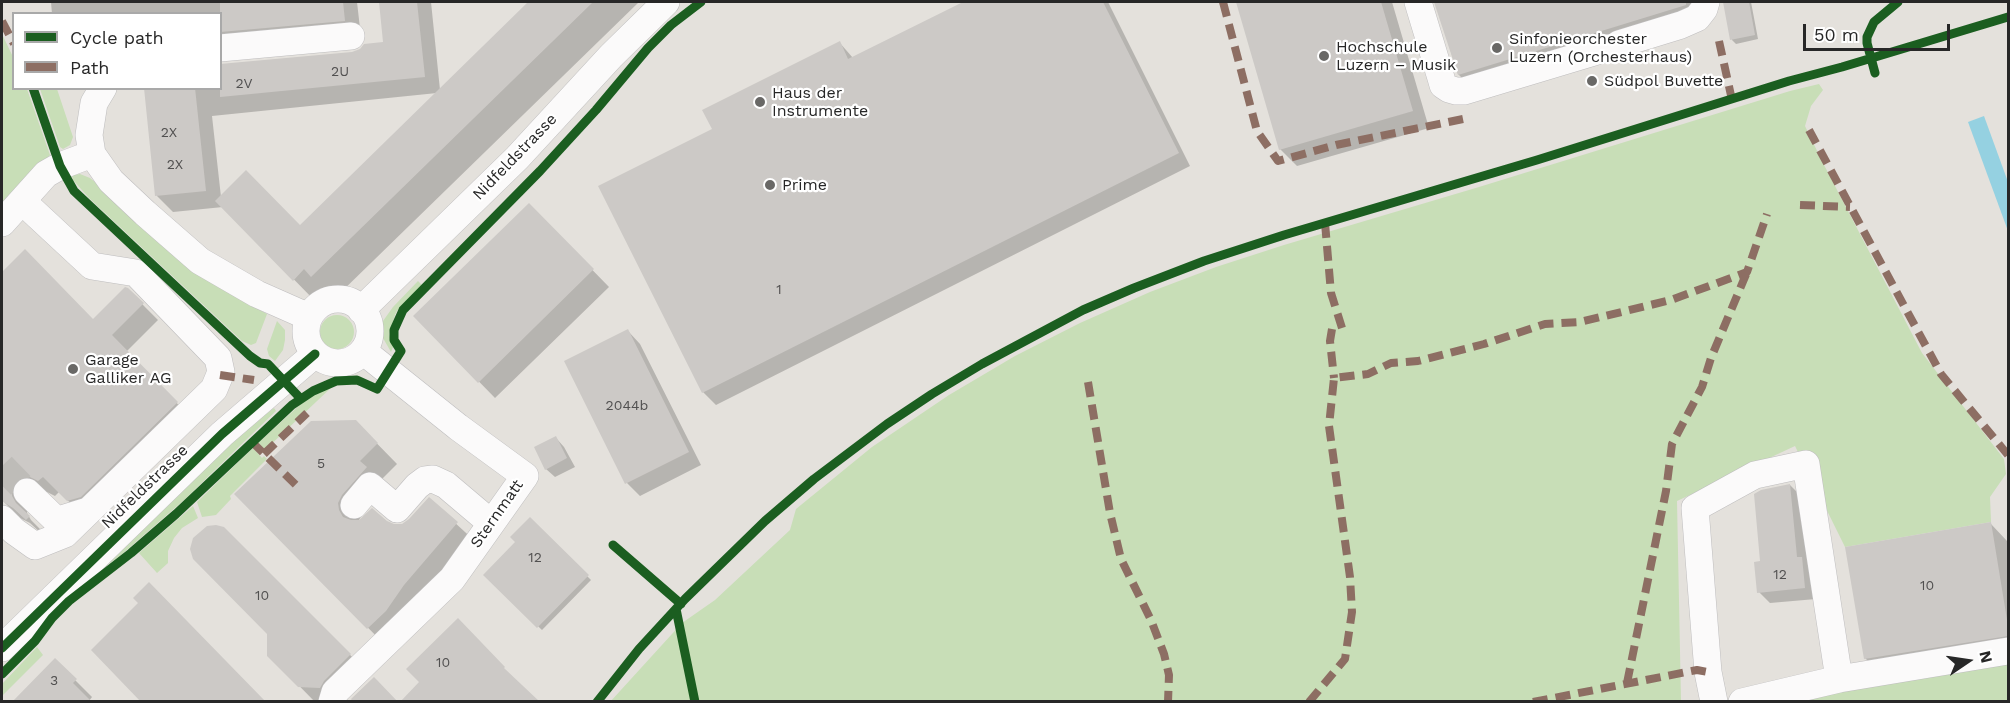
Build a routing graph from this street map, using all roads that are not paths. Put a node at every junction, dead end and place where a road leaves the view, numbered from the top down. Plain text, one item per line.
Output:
1 (666, 2) edge
2 (1418, 2) edge
3 (1706, 2) edge
4 (351, 36) dead end
5 (222, 48) edge
6 (102, 90) edge
7 (92, 154) junction
8 (22, 201) junction
9 (2, 223) edge
10 (361, 310) junction
11 (309, 316) junction
12 (363, 351) junction
13 (315, 354) junction
14 (27, 492) tunnel mouth
15 (354, 505) dead end
16 (89, 510) junction
17 (2, 519) edge
18 (491, 523) junction
19 (2, 648) edge
20 (2008, 651) edge
21 (1839, 679) junction
22 (332, 702) edge
23 (1714, 702) edge
24 (1742, 702) edge

1 - 10 street, Nidfeldstrasse
2 - 3 street
4 - 5 street
6 - 7 street
7 - 8 street
7 - 11 street
8 - 9 street
8 - 16 street
10 - 11 street
10 - 12 street
11 - 13 street
12 - 13 street
12 - 18 street, Sternmatt
13 - 19 street, Nidfeldstrasse
14 - 16 street
15 - 18 street
16 - 17 street
18 - 22 street, Sternmatt
20 - 21 street
21 - 23 street
21 - 24 street

